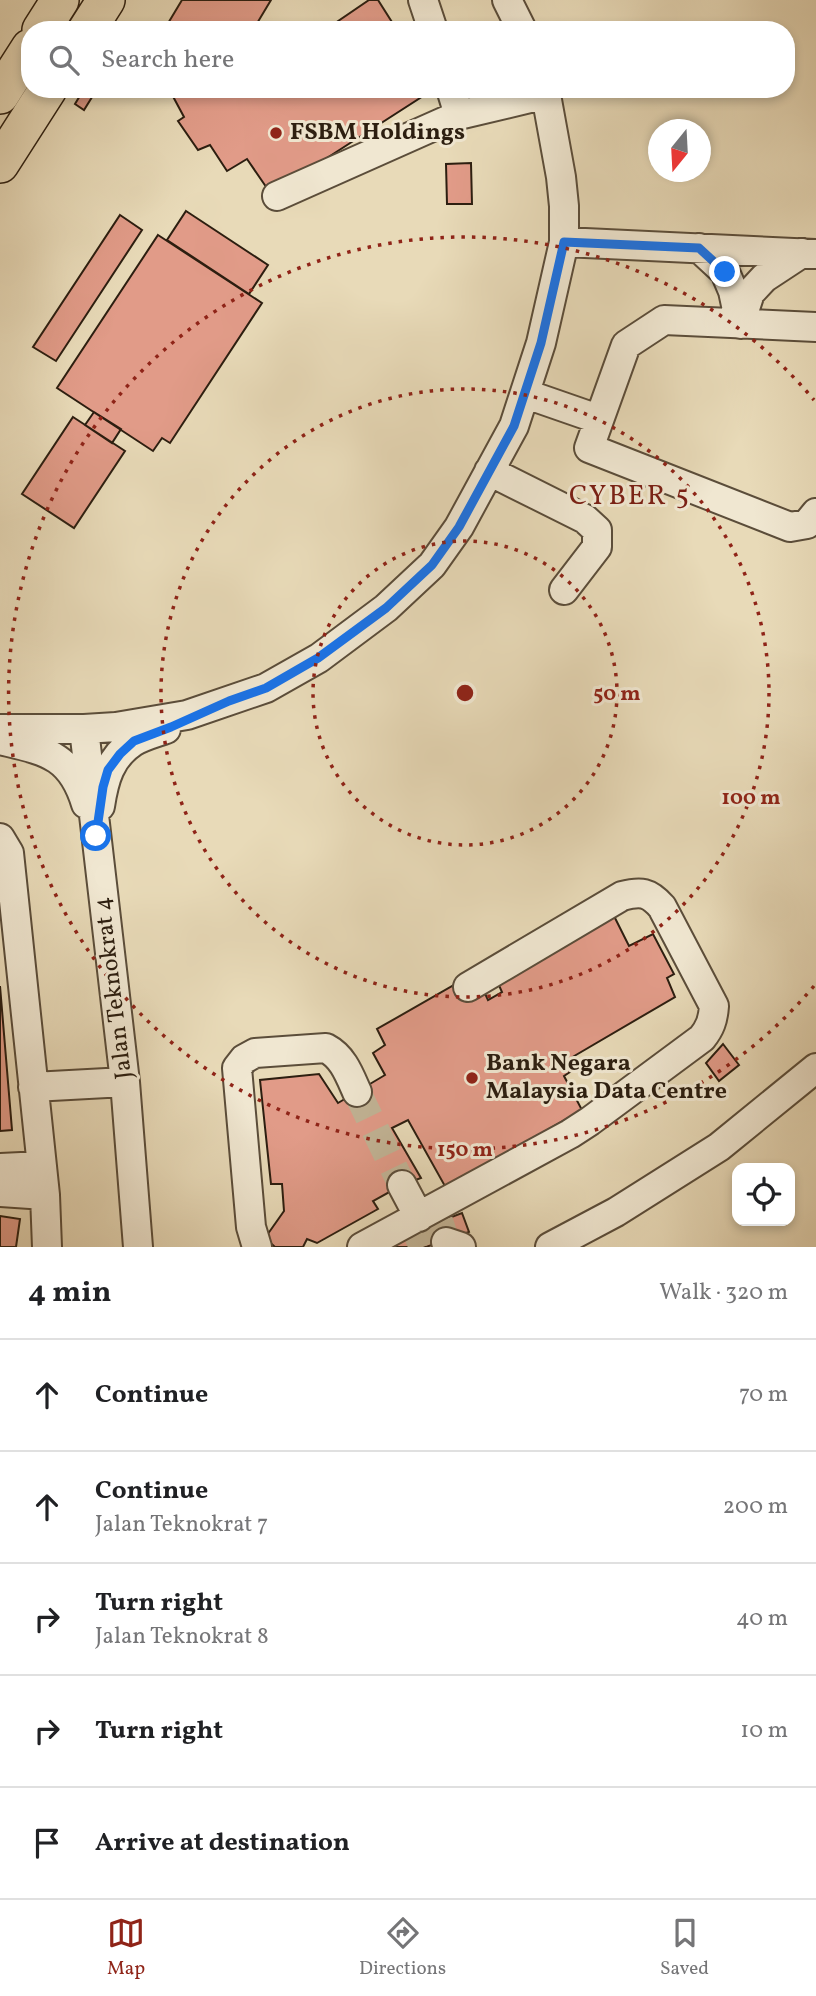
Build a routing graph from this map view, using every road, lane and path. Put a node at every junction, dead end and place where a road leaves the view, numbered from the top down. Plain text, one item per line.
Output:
1 (60, 0) edge
2 (106, 0) edge
3 (423, 0) edge
4 (507, 0) edge
5 (47, 21) edge
6 (93, 21) edge
7 (430, 21) edge
8 (518, 21) edge
9 (21, 62) edge
10 (0, 95) edge
11 (42, 98) edge
12 (491, 98) edge
13 (547, 98) edge
14 (455, 102) edge
15 (0, 164) edge
16 (277, 196) dead end
17 (564, 242) junction
18 (699, 248) junction
19 (809, 254) edge
20 (740, 324) junction
21 (816, 327) edge
22 (526, 394) junction
23 (598, 419) junction
24 (489, 471) junction
25 (816, 513) edge
26 (564, 590) dead end
27 (229, 701) junction
28 (0, 729) edge
29 (84, 729) junction
30 (0, 740) edge
31 (96, 836) junction
32 (0, 838) edge
33 (468, 987) dead end
34 (816, 1068) edge
35 (125, 1082) junction
36 (33, 1087) junction
37 (357, 1092) tunnel mouth
38 (0, 1152) edge
39 (41, 1157) junction
40 (0, 1168) edge
41 (402, 1185) tunnel mouth
42 (0, 1192) edge
43 (45, 1195) junction
44 (436, 1230) edge
45 (557, 1246) edge
46 (47, 1247) edge
47 (138, 1247) edge
48 (257, 1247) edge
49 (362, 1247) edge

1 - 5 main road
2 - 6 main road
3 - 7 street
4 - 8 street
9 - 10 main road
11 - 15 main road
12 - 14 street
13 - 17 street
14 - 16 street
17 - 18 street
17 - 22 street
18 - 19 street
18 - 20 street
19 - 20 street
20 - 21 street
20 - 23 street
22 - 23 street
22 - 24 street
23 - 25 street
24 - 26 street
24 - 27 street
27 - 29 street
27 - 31 street
28 - 29 street
29 - 31 street, Jalan Teknokrat 4
30 - 31 street
31 - 35 street, Jalan Teknokrat 4
32 - 36 street
33 - 44 street
34 - 45 street
35 - 36 street
35 - 47 street, Jalan Teknokrat 4
36 - 39 street
37 - 48 street
38 - 39 street
39 - 40 street
39 - 43 street
41 - 44 street
42 - 43 street
43 - 46 street
44 - 49 street

